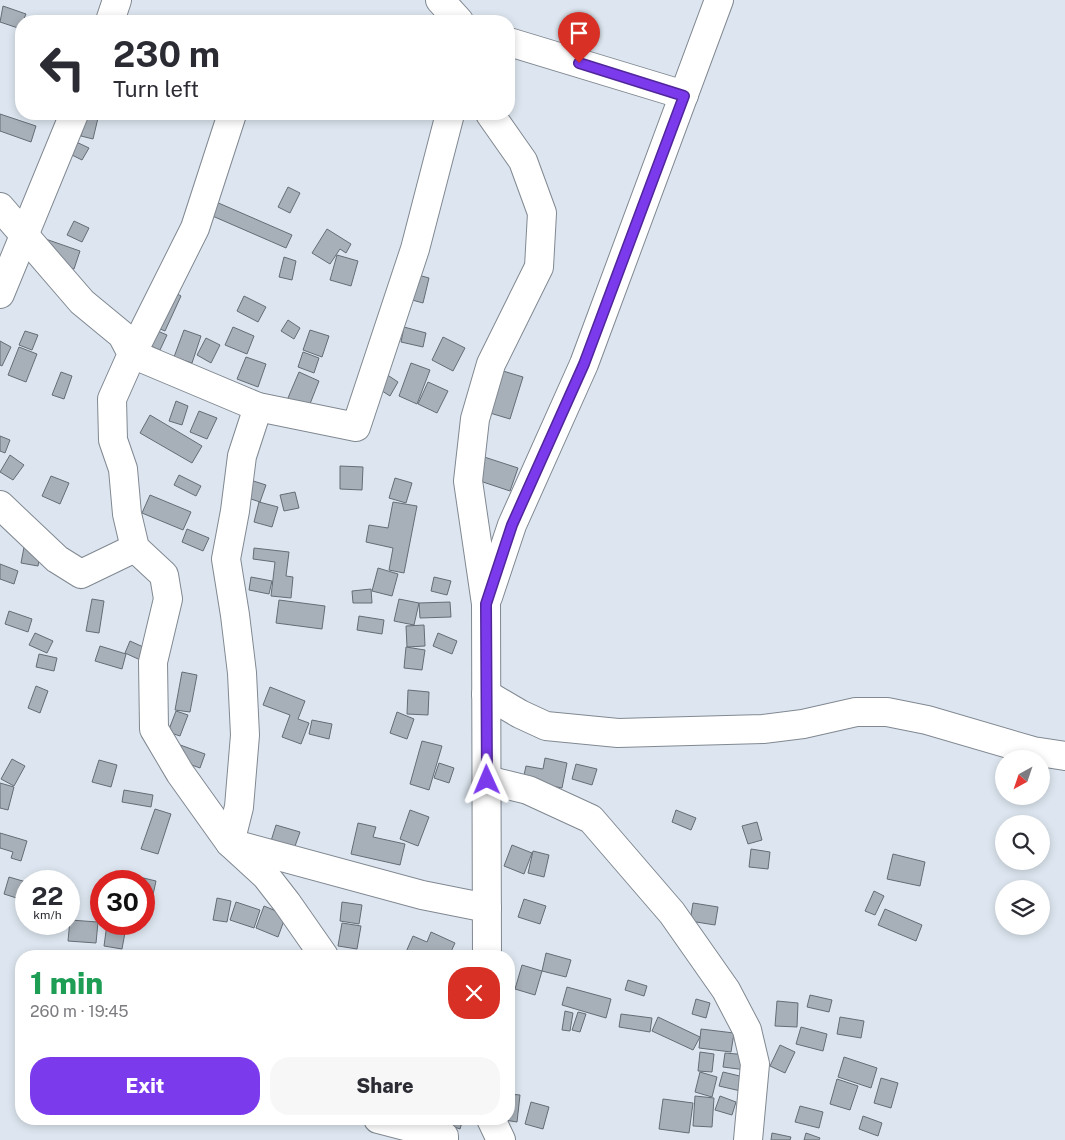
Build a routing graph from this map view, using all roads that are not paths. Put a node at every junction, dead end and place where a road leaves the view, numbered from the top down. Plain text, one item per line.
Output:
1 (117, 0) edge
2 (440, 0) edge
3 (719, 0) edge
4 (112, 15) edge
5 (454, 15) edge
6 (515, 44) edge
7 (684, 96) junction
8 (72, 120) edge
9 (230, 120) edge
10 (448, 120) edge
11 (494, 120) edge
12 (0, 207) edge
13 (25, 236) junction
14 (0, 294) edge
15 (132, 354) junction
16 (258, 408) junction
17 (0, 505) edge
18 (135, 548) junction
19 (486, 604) junction
20 (486, 694) junction
21 (1065, 756) edge
22 (487, 780) junction
23 (230, 843) junction
24 (487, 908) junction
25 (320, 950) edge
26 (487, 950) edge
27 (400, 1125) edge
28 (493, 1125) edge
29 (451, 1139) edge
30 (501, 1140) edge
31 (748, 1140) edge

1 - 4 street
2 - 5 street
3 - 7 street
6 - 7 street
7 - 19 street
8 - 13 street
9 - 15 street
10 - 16 street
11 - 19 street
12 - 13 street
13 - 14 street
13 - 15 street
15 - 16 street
15 - 18 street
16 - 23 street
17 - 18 street
18 - 23 street
19 - 20 street
20 - 21 street
20 - 22 street
22 - 24 street
22 - 31 street
23 - 24 street
23 - 25 street
24 - 26 street
27 - 29 street
28 - 30 street

